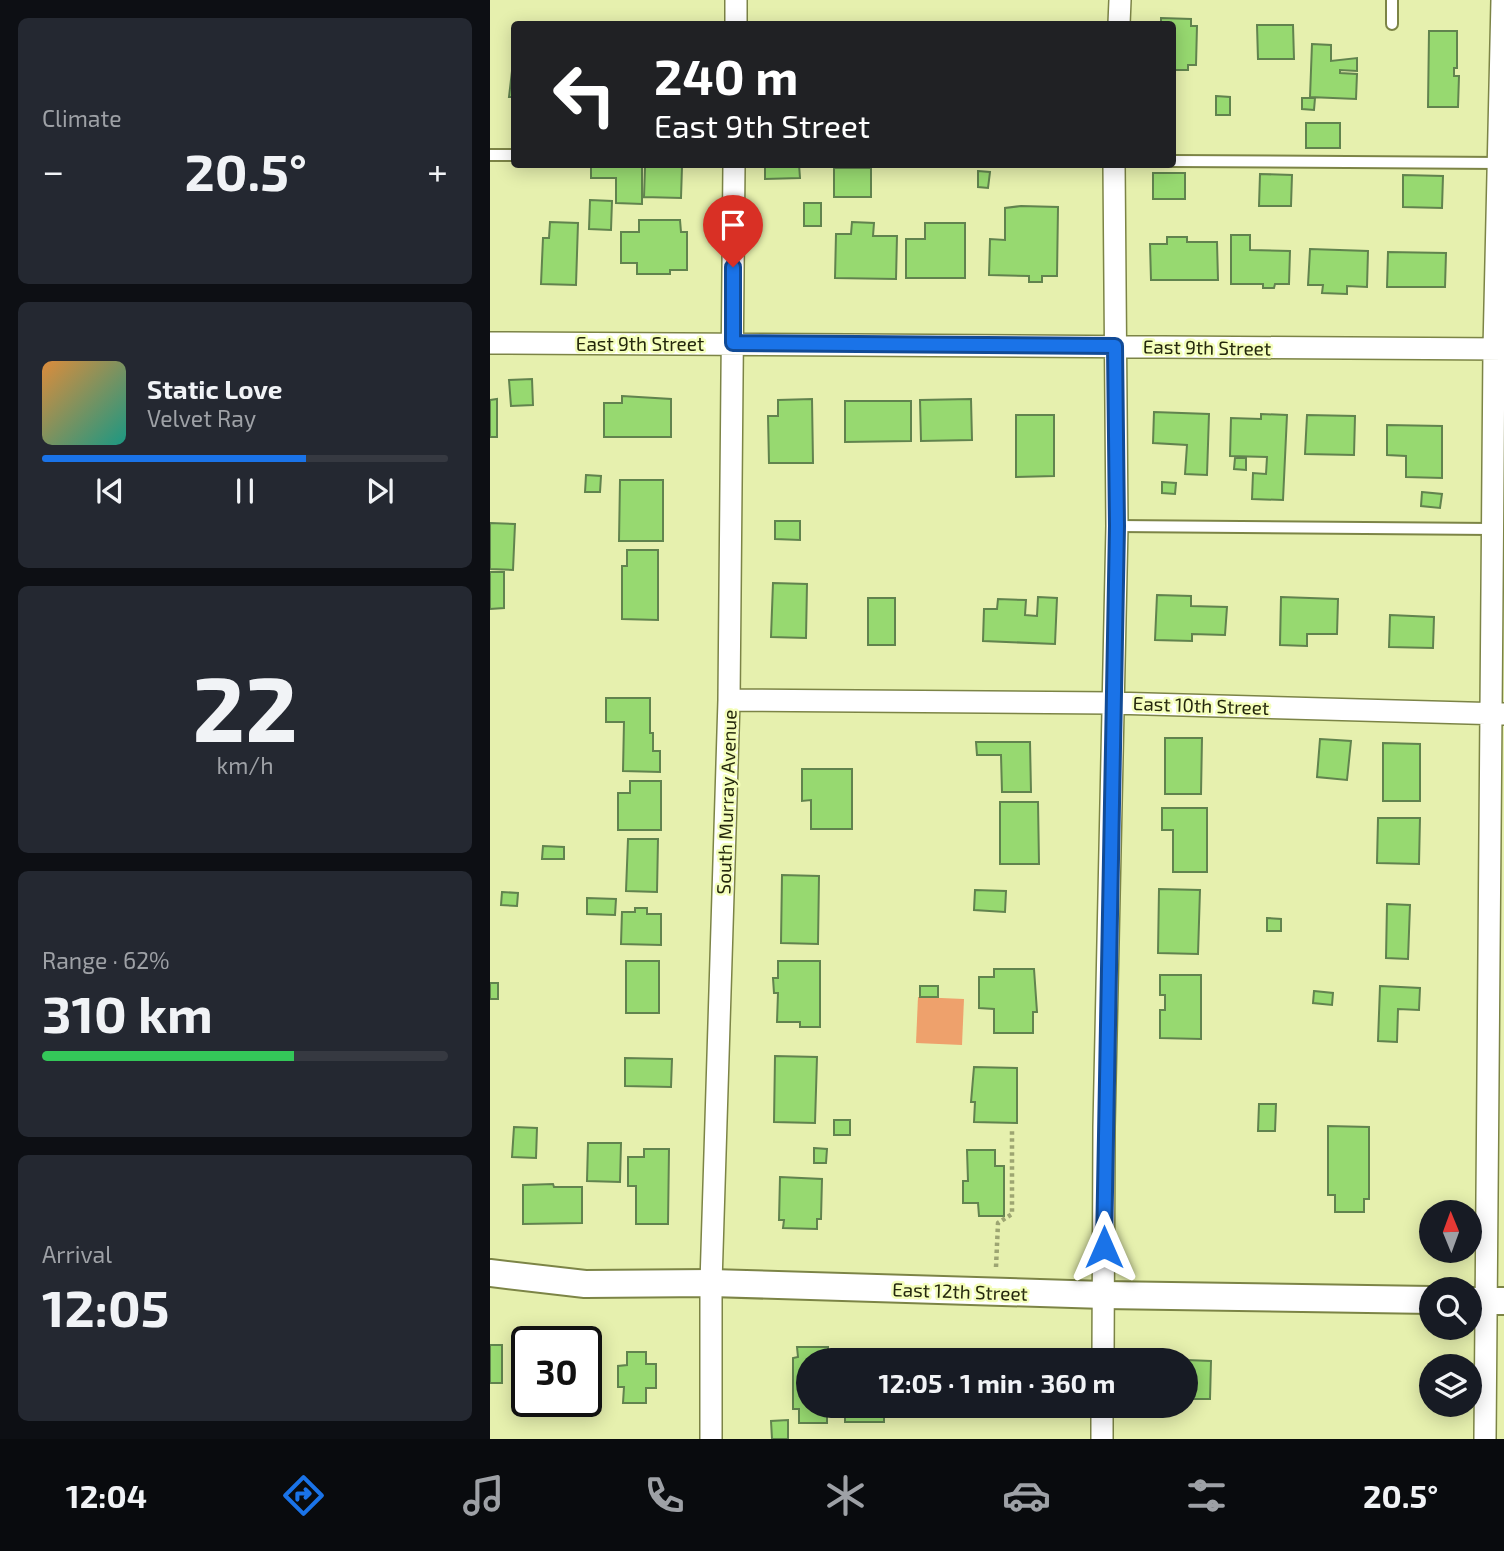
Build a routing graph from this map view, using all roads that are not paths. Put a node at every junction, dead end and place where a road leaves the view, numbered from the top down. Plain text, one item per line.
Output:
1 (736, 0) edge
2 (1120, 0) edge
3 (1392, 0) edge
4 (1502, 0) edge
5 (736, 21) edge
6 (1119, 21) edge
7 (1392, 24) dead end
8 (490, 155) edge
9 (511, 155) edge
10 (1176, 161) edge
11 (1501, 163) edge
12 (734, 168) edge
13 (1114, 168) edge
14 (490, 343) edge
15 (733, 343) junction
16 (1115, 346) junction
17 (1499, 349) edge
18 (1117, 526) junction
19 (1492, 529) junction
20 (729, 700) junction
21 (1112, 703) junction
22 (1498, 715) edge
23 (490, 1273) edge
24 (711, 1283) junction
25 (1104, 1295) junction
26 (1419, 1300) edge
27 (1487, 1301) edge
28 (1103, 1348) edge
29 (1102, 1418) edge
30 (711, 1439) edge
31 (1102, 1439) edge
32 (1485, 1439) edge

1 - 5 street
2 - 6 street
3 - 7 lane
4 - 11 street
8 - 9 lane
10 - 11 lane
11 - 17 street
12 - 15 street, South Murray Avenue
13 - 16 street
14 - 15 street, East 9th Street
15 - 16 street, East 9th Street
15 - 20 street, South Murray Avenue
16 - 17 street, East 9th Street
16 - 18 street
17 - 19 street
18 - 19 lane
18 - 21 street
19 - 22 street
20 - 21 street, East 10th Street
20 - 24 street, South Murray Avenue
21 - 22 street, East 10th Street
21 - 25 street
22 - 27 street
23 - 24 street, East 12th Street
24 - 25 street, East 12th Street
24 - 30 street, South Murray Avenue
25 - 26 street, East 12th Street
25 - 28 street
27 - 32 street
29 - 31 street

